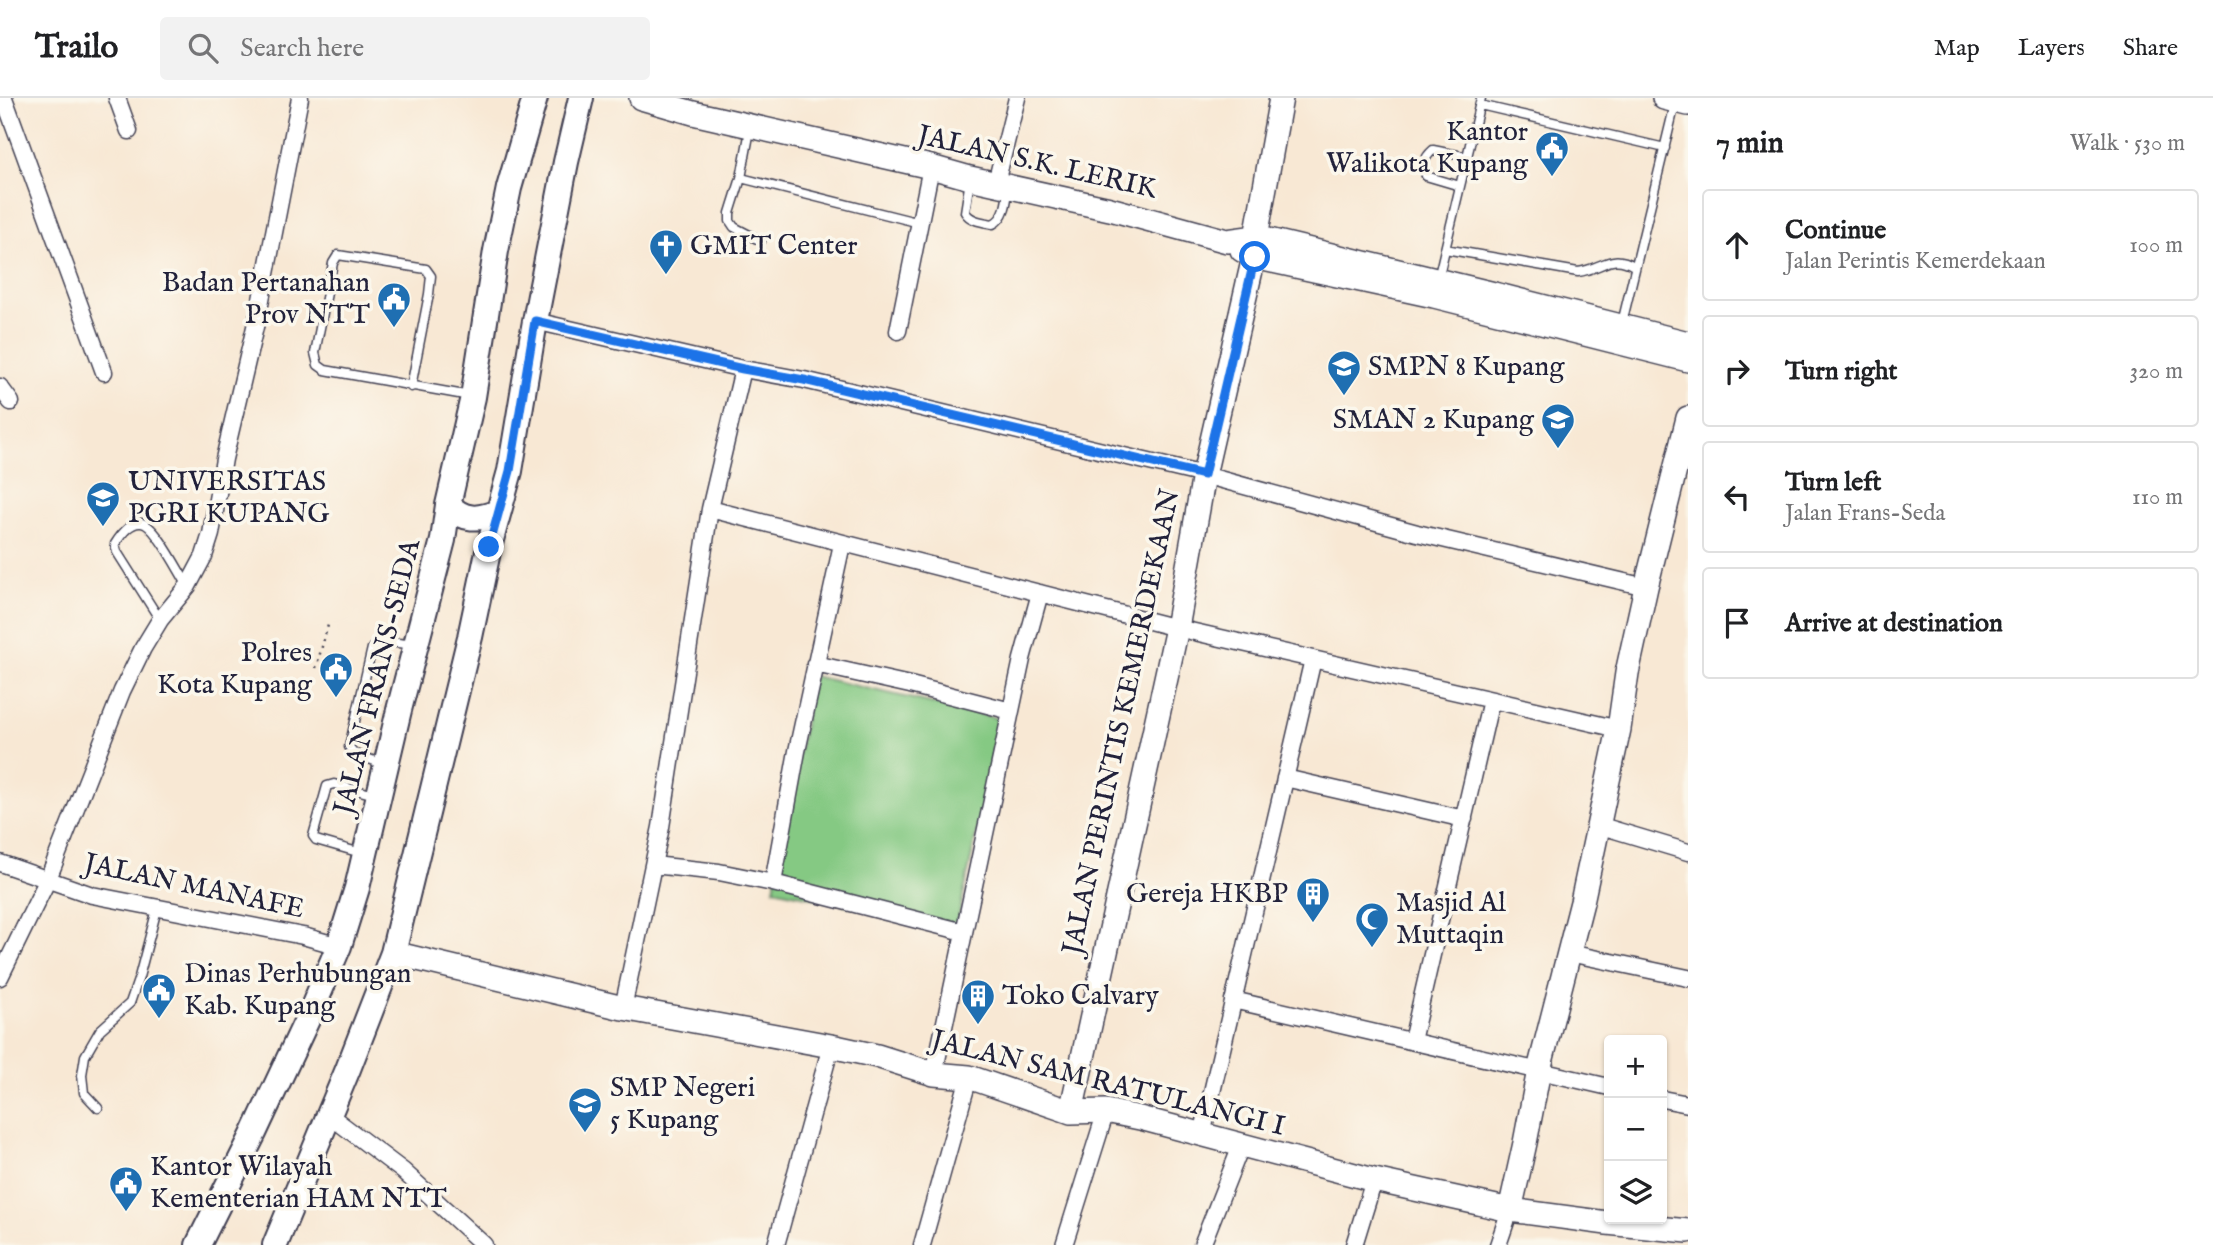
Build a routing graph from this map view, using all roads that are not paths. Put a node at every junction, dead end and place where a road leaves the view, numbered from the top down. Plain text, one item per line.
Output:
1 (4, 98) edge
2 (117, 98) edge
3 (300, 98) edge
4 (536, 98) edge
5 (581, 98) edge
6 (641, 98) edge
7 (1017, 98) edge
8 (1281, 98) edge
9 (1676, 100) edge
10 (1480, 101) edge
11 (750, 127) junction
12 (129, 131) dead end
13 (1665, 148) junction
14 (1468, 157) junction
15 (930, 167) junction
16 (741, 177) junction
17 (970, 178) junction
18 (1002, 185) junction
19 (1460, 187) junction
20 (920, 223) junction
21 (761, 241) dead end
22 (1255, 247) junction
23 (1445, 249) junction
24 (1634, 266) junction
25 (1436, 288) junction
26 (535, 321) junction
27 (898, 331) dead end
28 (1619, 334) junction
29 (1688, 343) edge
30 (1688, 360) edge
31 (743, 369) junction
32 (104, 372) dead end
33 (0, 387) edge
34 (411, 387) junction
35 (473, 397) junction
36 (11, 402) dead end
37 (1688, 418) edge
38 (1204, 475) junction
39 (448, 505) junction
40 (710, 509) junction
41 (498, 512) junction
42 (443, 540) junction
43 (842, 544) junction
44 (489, 547) junction
45 (188, 586) junction
46 (1646, 587) junction
47 (1040, 593) junction
48 (160, 620) junction
49 (1177, 628) junction
50 (415, 645) junction
51 (1313, 659) junction
52 (815, 664) junction
53 (1491, 700) junction
54 (1011, 711) junction
55 (1619, 730) junction
56 (386, 765) junction
57 (1285, 778) junction
58 (378, 796) junction
59 (1464, 818) junction
60 (1598, 825) junction
61 (1688, 852) edge
62 (364, 854) junction
63 (0, 863) edge
64 (653, 864) junction
65 (48, 879) junction
66 (773, 883) junction
67 (157, 909) junction
68 (964, 932) junction
69 (339, 946) junction
70 (393, 953) junction
71 (1569, 953) junction
72 (0, 976) edge
73 (1688, 978) edge
74 (1233, 1000) junction
75 (623, 1008) junction
76 (1412, 1041) junction
77 (831, 1046) junction
78 (1539, 1070) junction
79 (934, 1074) junction
80 (970, 1077) junction
81 (1604, 1086) edge
82 (1667, 1100) edge
83 (1688, 1104) edge
84 (98, 1108) dead end
85 (1105, 1111) junction
86 (1071, 1112) junction
87 (329, 1115) junction
88 (1202, 1135) junction
89 (1241, 1146) junction
90 (1374, 1180) junction
91 (1510, 1210) junction
92 (1688, 1231) edge
93 (198, 1245) edge
94 (275, 1245) edge
95 (484, 1245) edge
96 (776, 1245) edge
97 (922, 1245) edge
98 (1064, 1245) edge
99 (1202, 1245) edge
100 (1354, 1245) edge
101 (1498, 1245) edge

1 - 32 street
2 - 12 street
3 - 45 street
4 - 35 main road, JALAN FRANS-SEDA
5 - 26 main road
6 - 11 main road, JALAN S.K. LERIK
7 - 18 street
8 - 22 main road, JALAN PERINTIS KEMERDEKAAN
9 - 13 lane
10 - 13 lane
10 - 14 lane
11 - 15 main road, JALAN S.K. LERIK
11 - 16 lane
13 - 24 lane
14 - 19 lane
14 - 19 lane
15 - 17 main road, JALAN S.K. LERIK
15 - 20 street
16 - 20 lane
16 - 21 lane
17 - 18 main road, JALAN S.K. LERIK
17 - 18 lane
18 - 22 main road, JALAN S.K. LERIK
19 - 23 lane
20 - 27 street
22 - 25 main road
22 - 38 main road, JALAN PERINTIS KEMERDEKAAN
23 - 24 lane
23 - 25 lane
24 - 28 lane
25 - 28 main road
26 - 31 street
26 - 41 main road
28 - 29 main road
28 - 30 main road
31 - 38 street
31 - 40 street
33 - 36 street
34 - 34 lane
34 - 35 lane
35 - 39 main road, JALAN FRANS-SEDA
37 - 46 main road
38 - 46 street
38 - 49 main road, JALAN PERINTIS KEMERDEKAAN
39 - 41 main road
39 - 42 main road, JALAN FRANS-SEDA
40 - 43 street
40 - 64 street
41 - 44 main road
42 - 44 main road
42 - 50 main road, JALAN FRANS-SEDA
43 - 47 street
43 - 52 street
44 - 70 main road
45 - 48 street
45 - 48 lane
46 - 55 main road
47 - 49 street
47 - 54 street
48 - 65 street
49 - 51 street
49 - 86 main road, JALAN PERINTIS KEMERDEKAAN
50 - 56 main road, JALAN FRANS-SEDA
50 - 56 lane
51 - 53 street
51 - 57 street
52 - 54 street
52 - 66 street
53 - 55 street
53 - 59 street
54 - 68 street
55 - 60 main road
56 - 58 main road, JALAN FRANS-SEDA
57 - 59 street
57 - 74 street
58 - 62 main road, JALAN FRANS-SEDA
58 - 62 lane
59 - 76 street
60 - 61 street
60 - 71 main road
62 - 69 main road, JALAN FRANS-SEDA
63 - 65 street, JALAN MANAFE
64 - 66 street
64 - 75 street
65 - 67 street, JALAN MANAFE
65 - 72 street
66 - 68 street
67 - 69 street, JALAN MANAFE
67 - 84 lane
68 - 79 street
69 - 93 main road, JALAN FRANS-SEDA
70 - 75 main road, JALAN SAM RATULANGI I
70 - 87 main road
71 - 73 street
71 - 78 main road
74 - 76 street
74 - 88 street
75 - 77 main road, JALAN SAM RATULANGI I
76 - 78 street
77 - 79 main road, JALAN SAM RATULANGI I
77 - 96 street
78 - 81 street
78 - 91 main road
79 - 80 main road, JALAN SAM RATULANGI I
80 - 86 main road, JALAN SAM RATULANGI I
80 - 97 street
82 - 83 street
85 - 86 main road, JALAN SAM RATULANGI I
85 - 88 main road, JALAN SAM RATULANGI I
85 - 98 street
87 - 94 main road
87 - 95 street
88 - 89 main road, JALAN SAM RATULANGI I
89 - 90 main road, JALAN SAM RATULANGI I
89 - 99 street
90 - 91 main road, JALAN SAM RATULANGI I
90 - 100 street
91 - 92 main road, JALAN SAM RATULANGI I
91 - 101 street

